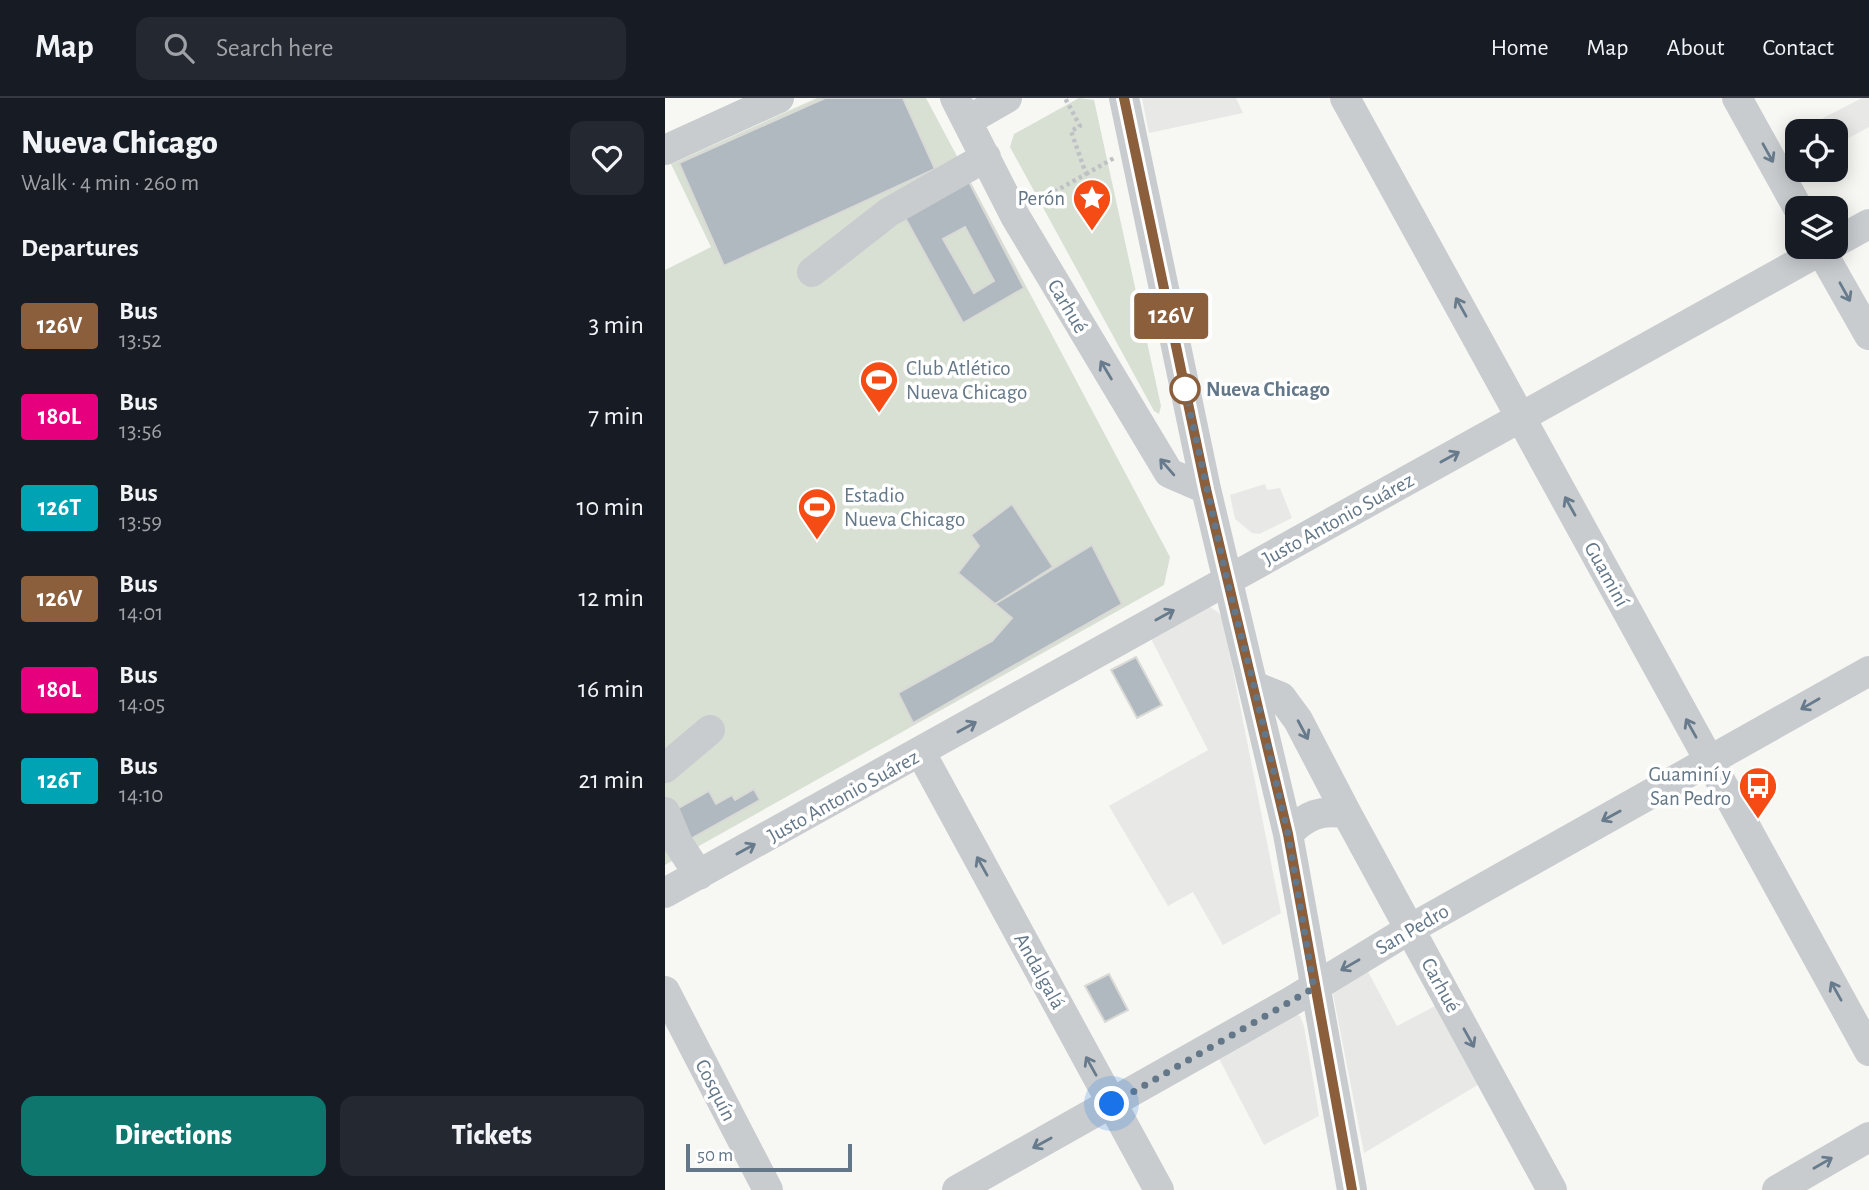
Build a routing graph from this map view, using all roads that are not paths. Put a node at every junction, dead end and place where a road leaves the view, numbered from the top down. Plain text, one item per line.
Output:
1 (779, 98) edge
2 (1007, 98) edge
3 (1125, 98) edge
4 (1345, 98) edge
5 (1737, 98) edge
6 (961, 109) edge
7 (665, 150) edge
8 (986, 157) junction
9 (1791, 196) edge
10 (1869, 224) edge
11 (1848, 235) edge
12 (1803, 259) edge
13 (1832, 259) edge
14 (812, 272) dead end
15 (1869, 335) edge
16 (1522, 417) junction
17 (1206, 489) junction
18 (1227, 580) junction
19 (1869, 671) edge
20 (1254, 686) junction
21 (710, 730) dead end
22 (921, 753) junction
23 (1709, 761) junction
24 (665, 768) edge
25 (665, 812) edge
26 (1347, 814) junction
27 (1288, 834) junction
28 (699, 875) junction
29 (665, 893) edge
30 (1411, 929) junction
31 (1314, 988) junction
32 (665, 991) edge
33 (1869, 1051) edge
34 (1112, 1104) junction
35 (1869, 1137) edge
36 (768, 1190) edge
37 (957, 1190) edge
38 (1159, 1190) edge
39 (1352, 1190) edge
40 (1552, 1190) edge
41 (1777, 1190) edge

1 - 7 street
2 - 6 street
3 - 17 street
16 -> 4 street, Guaminí
5 -> 9 street
6 - 8 street, Carhué
8 - 14 street
17 -> 8 street, Carhué
10 - 11 street, Justo Antonio Suárez
12 - 16 street, Justo Antonio Suárez
13 -> 15 street
18 -> 16 street, Justo Antonio Suárez
23 -> 16 street, Guaminí
17 - 18 street
18 - 20 street
22 -> 18 street, Justo Antonio Suárez
19 -> 23 street, San Pedro
20 -> 26 street, Carhué
20 - 27 street
21 - 24 street
28 -> 22 street, Justo Antonio Suárez
34 -> 22 street, Andalgalá
23 -> 30 street, San Pedro
33 -> 23 street, Guaminí
25 - 28 street
26 - 27 street
26 - 30 street, Carhué
27 - 31 street
28 - 29 street, Justo Antonio Suárez
30 -> 31 street, San Pedro
30 -> 40 street, Carhué
31 - 34 street, San Pedro
31 - 39 street
32 - 36 street, Cosquín
34 -> 37 street, San Pedro
34 - 38 street, Andalgalá
41 -> 35 street

